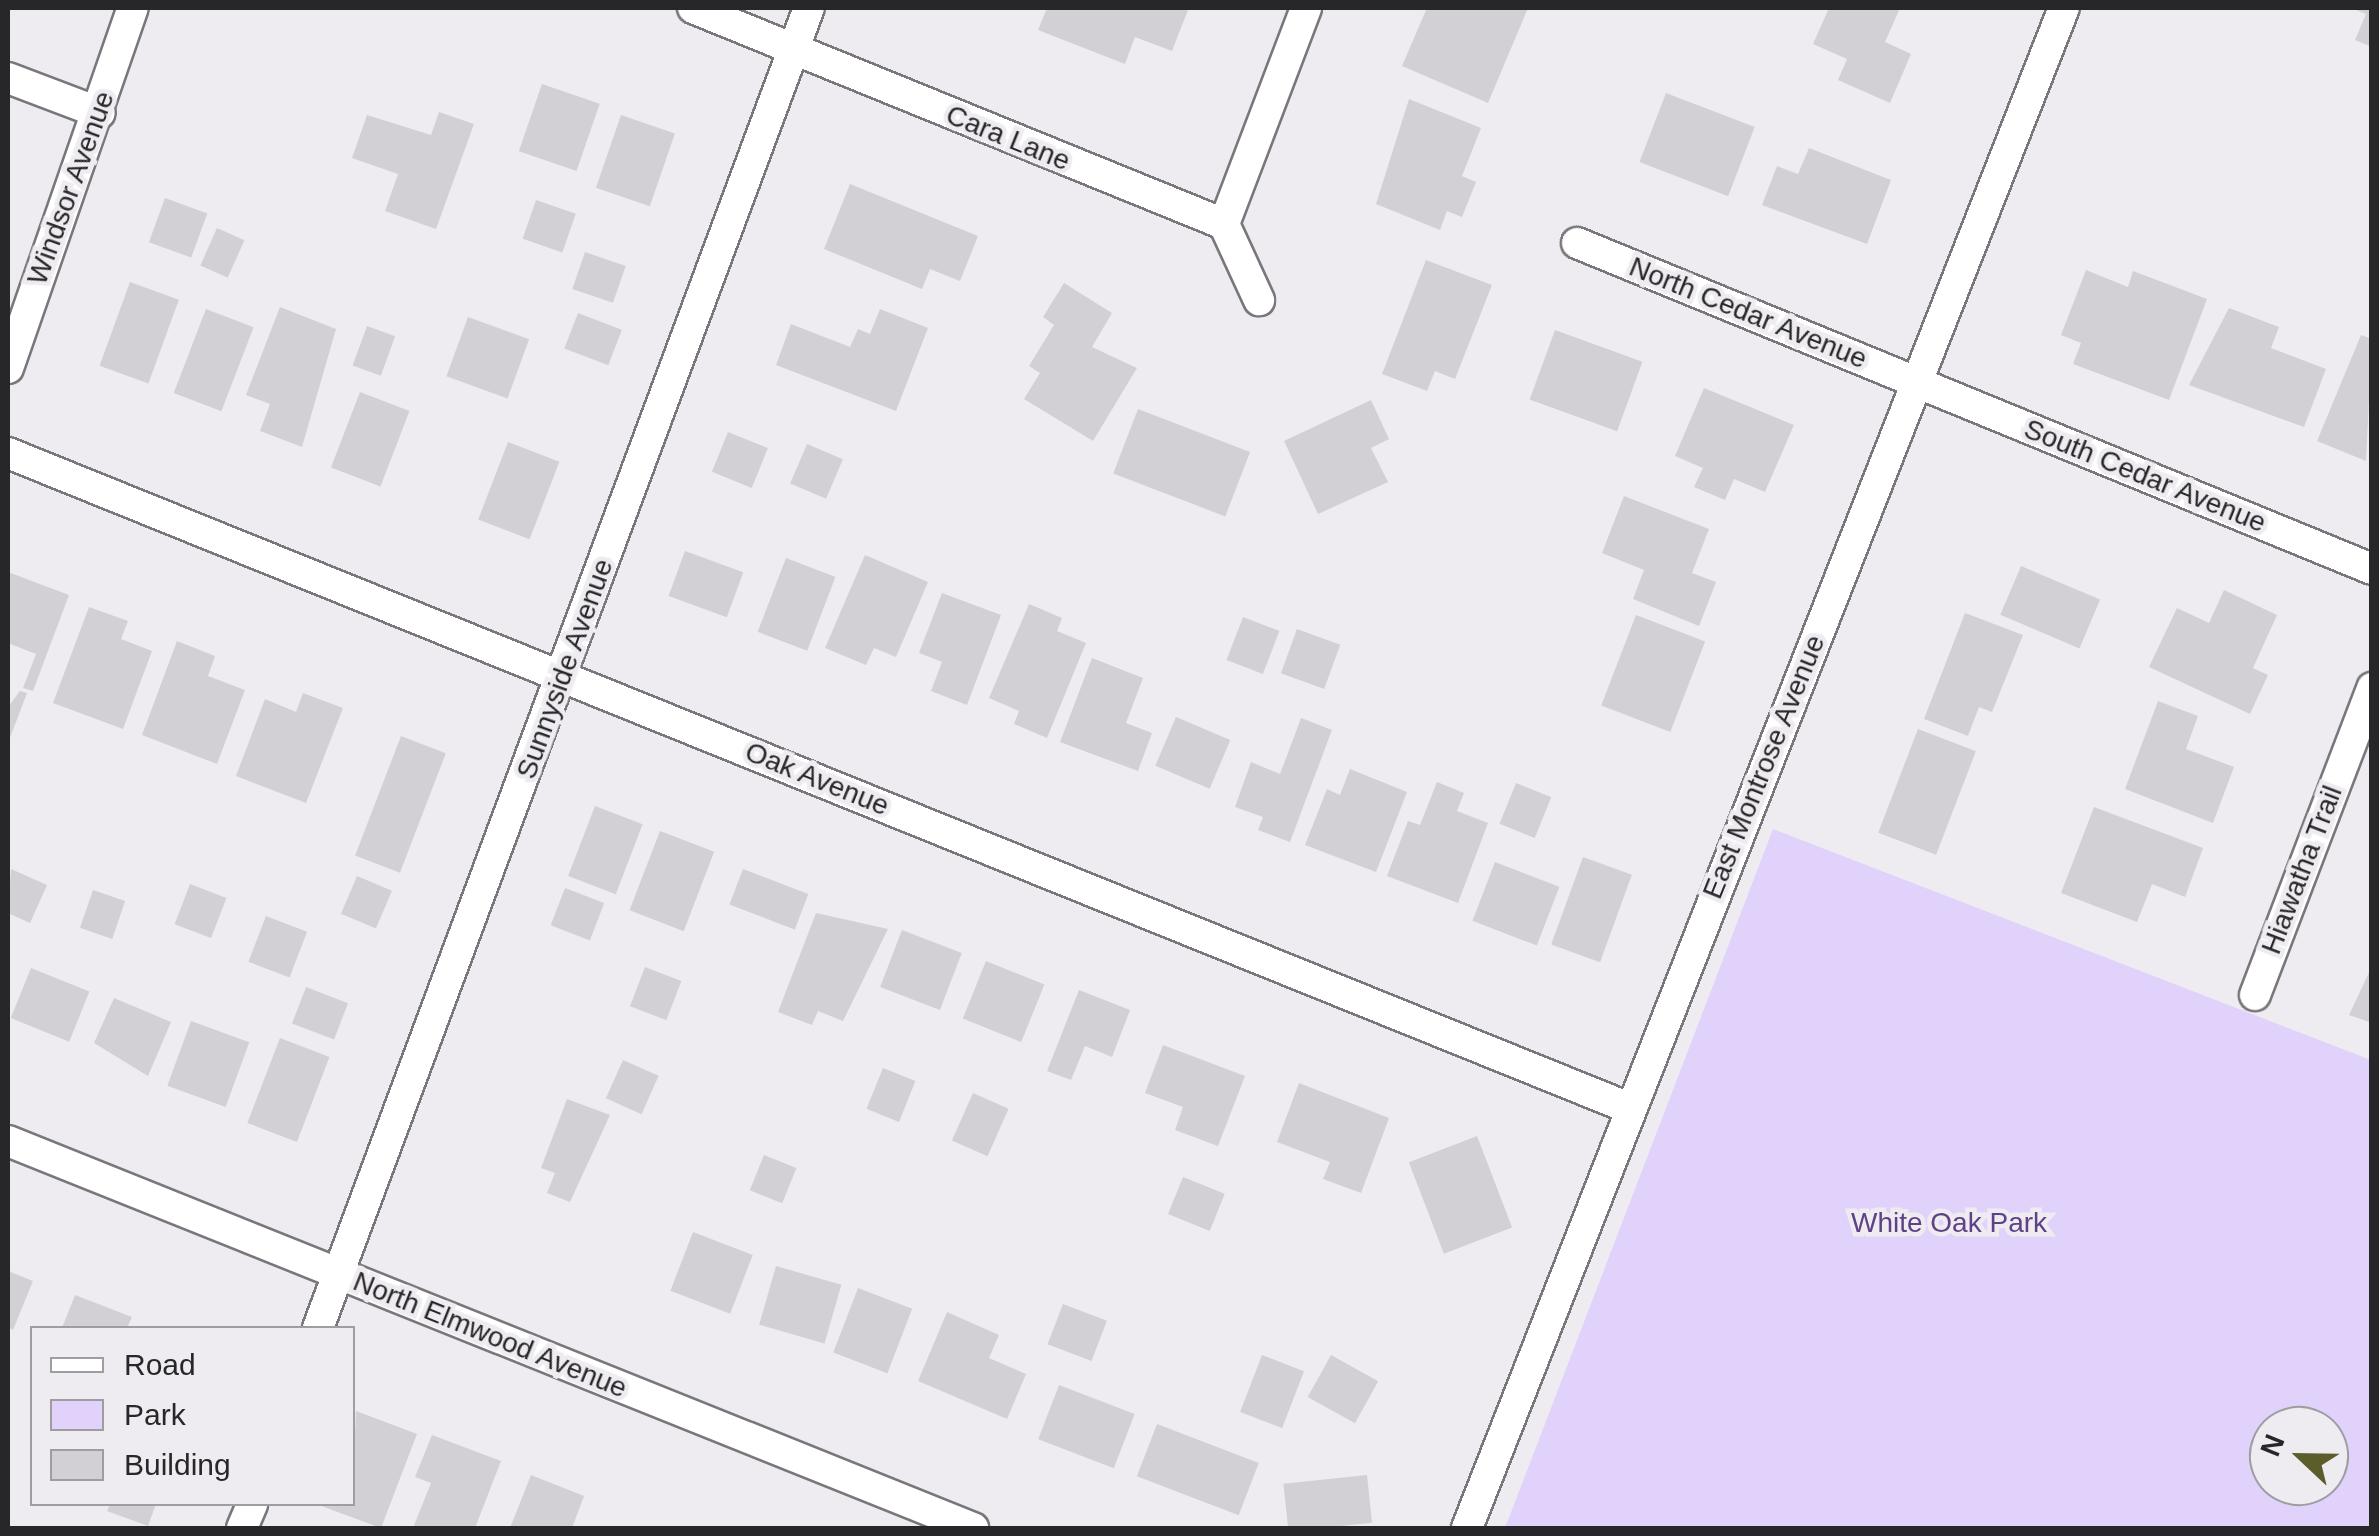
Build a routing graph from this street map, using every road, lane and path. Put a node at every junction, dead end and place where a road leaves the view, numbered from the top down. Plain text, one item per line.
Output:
1 (132, 8) edge
2 (693, 8) edge
3 (808, 8) edge
4 (1306, 8) edge
5 (2064, 8) edge
6 (792, 52) junction
7 (8, 78) edge
8 (100, 113) junction
9 (1224, 224) junction
10 (1576, 243) dead end
11 (1260, 300) dead end
12 (8, 368) edge
13 (1919, 382) junction
14 (8, 453) edge
15 (2372, 569) edge
16 (563, 676) junction
17 (2372, 688) edge
18 (2255, 995) dead end
19 (1627, 1107) junction
20 (8, 1141) edge
21 (338, 1274) junction
22 (319, 1326) edge
23 (974, 1528) edge
24 (1467, 1528) edge

1 - 8 street, Windsor Avenue
2 - 6 street
3 - 6 street, Sunnyside Avenue
4 - 9 street
5 - 13 street, East Montrose Avenue
6 - 9 street, Cara Lane
6 - 16 street, Sunnyside Avenue
7 - 8 street
8 - 12 street, Windsor Avenue
9 - 11 street
10 - 13 street, North Cedar Avenue
13 - 15 street, South Cedar Avenue
13 - 19 street, East Montrose Avenue
14 - 16 street, Oak Avenue
16 - 19 street, Oak Avenue
16 - 21 street, Sunnyside Avenue
17 - 18 street, Hiawatha Trail
19 - 24 street, East Montrose Avenue
20 - 21 street, North Elmwood Avenue
21 - 22 street, Sunnyside Avenue
21 - 23 street, North Elmwood Avenue

